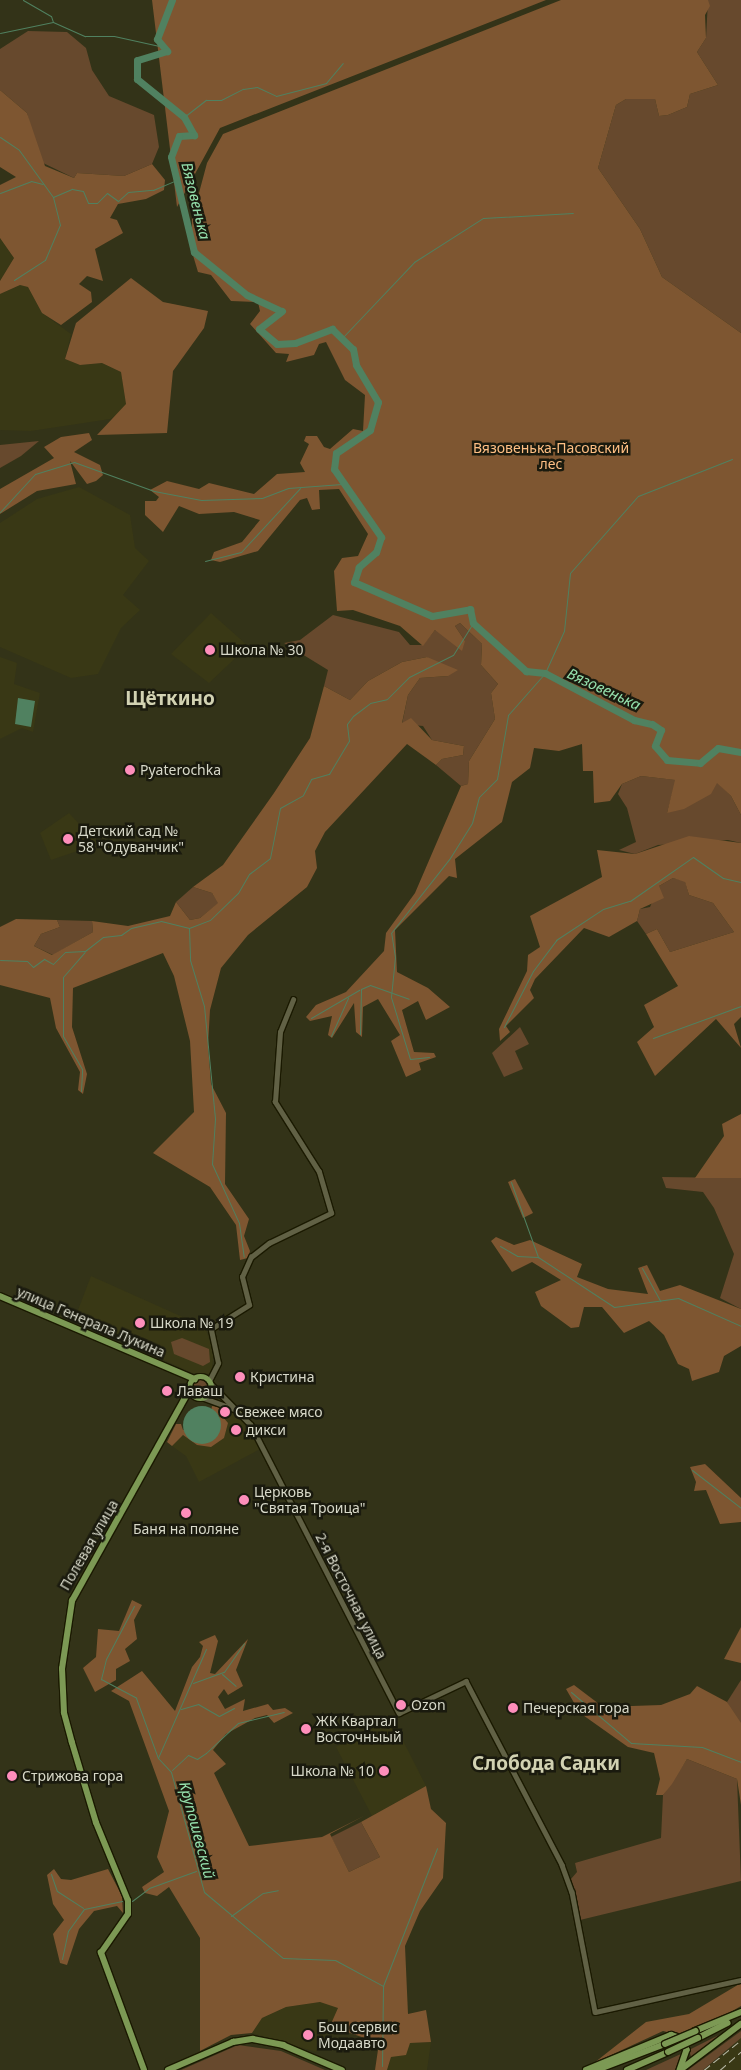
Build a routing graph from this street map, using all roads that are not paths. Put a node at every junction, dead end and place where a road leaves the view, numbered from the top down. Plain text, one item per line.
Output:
1 (293, 1000) dead end
2 (0, 1296) edge
3 (172, 1371) junction
4 (195, 1379) junction
5 (210, 1382) junction
6 (190, 1388) junction
7 (195, 1396) junction
8 (204, 1398) junction
9 (183, 1401) junction
10 (240, 1411) junction
11 (741, 1980) edge
12 (741, 2013) edge
13 (741, 2024) edge
14 (696, 2035) junction
15 (144, 2070) edge
16 (168, 2070) edge
17 (342, 2070) edge
18 (586, 2070) edge
19 (597, 2070) edge
20 (627, 2070) edge
21 (679, 2070) edge

1 - 5 street
2 - 3 main road, улица Генерала Лукина
3 - 4 main road, улица Генерала Лукина
3 - 6 main road, улица Генерала Лукина
4 - 5 main road, улица Генерала Лукина
4 - 6 main road, Полевая улица
5 - 8 main road
5 - 10 street, 2-я Восточная улица
6 - 7 main road, улица Генерала Лукина
6 - 9 main road, Полевая улица
7 - 8 main road
7 - 9 main road
8 - 10 street
9 - 15 main road, Полевая улица
10 - 11 street, 2-я Восточная улица
12 - 14 main road
13 - 21 main road
14 - 19 main road, bridge
14 - 20 main road, bridge
16 - 17 main road
18 - 21 main road

